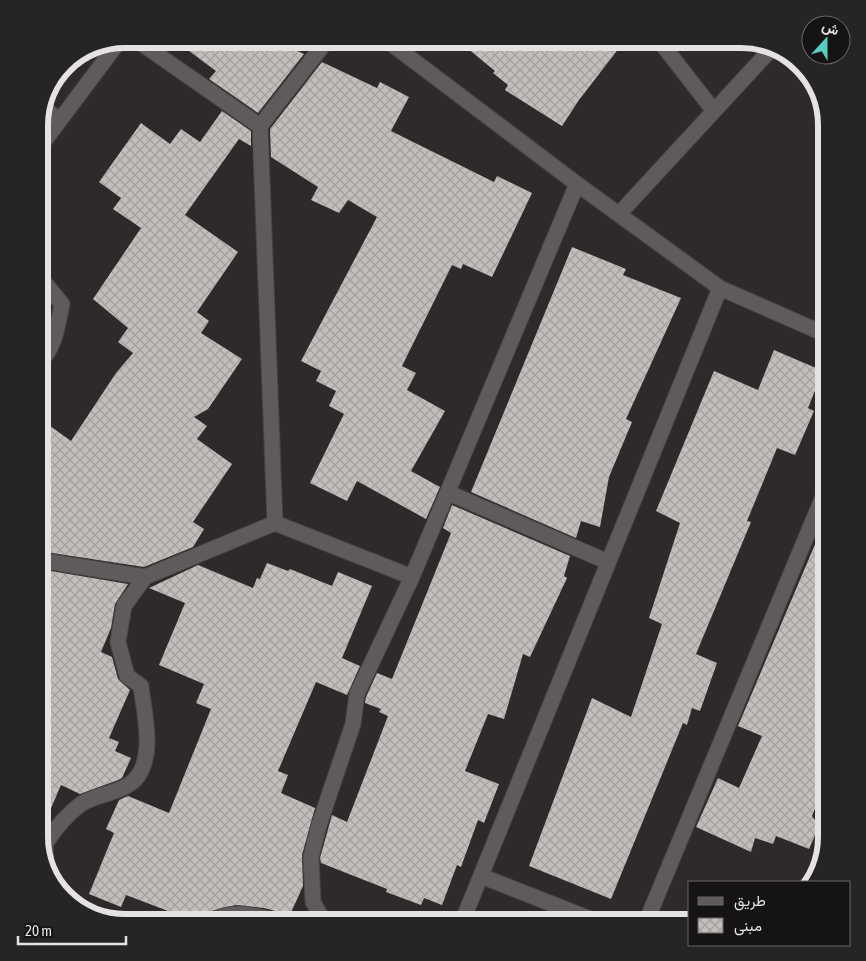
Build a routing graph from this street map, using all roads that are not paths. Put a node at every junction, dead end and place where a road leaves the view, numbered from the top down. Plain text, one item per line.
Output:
1 (148, 48) edge
2 (321, 48) edge
3 (397, 48) edge
4 (665, 48) edge
5 (113, 49) edge
6 (768, 53) edge
7 (714, 111) junction
8 (49, 112) edge
9 (59, 120) junction
10 (260, 126) junction
11 (48, 135) edge
12 (577, 184) junction
13 (619, 214) junction
14 (48, 287) edge
15 (720, 288) junction
16 (818, 331) edge
17 (48, 350) edge
18 (448, 493) junction
19 (275, 523) junction
20 (818, 523) edge
21 (48, 561) edge
22 (608, 562) junction
23 (145, 577) junction
24 (412, 577) junction
25 (48, 838) edge
26 (481, 876) junction
27 (223, 914) edge
28 (241, 914) edge
29 (320, 914) edge
30 (465, 914) edge
31 (578, 914) edge
32 (649, 914) edge

1 - 10 street
2 - 10 street
3 - 12 street
4 - 7 street
5 - 9 street
6 - 7 street
7 - 13 street
8 - 9 street
9 - 11 street
10 - 19 street
12 - 13 street
12 - 18 street
13 - 15 street
14 - 17 street
15 - 16 street
15 - 22 street
18 - 22 street
18 - 24 street
19 - 23 street
19 - 24 street
20 - 32 street
21 - 23 street
22 - 26 street
23 - 25 street
24 - 29 street
26 - 30 street
26 - 31 street
27 - 28 street

